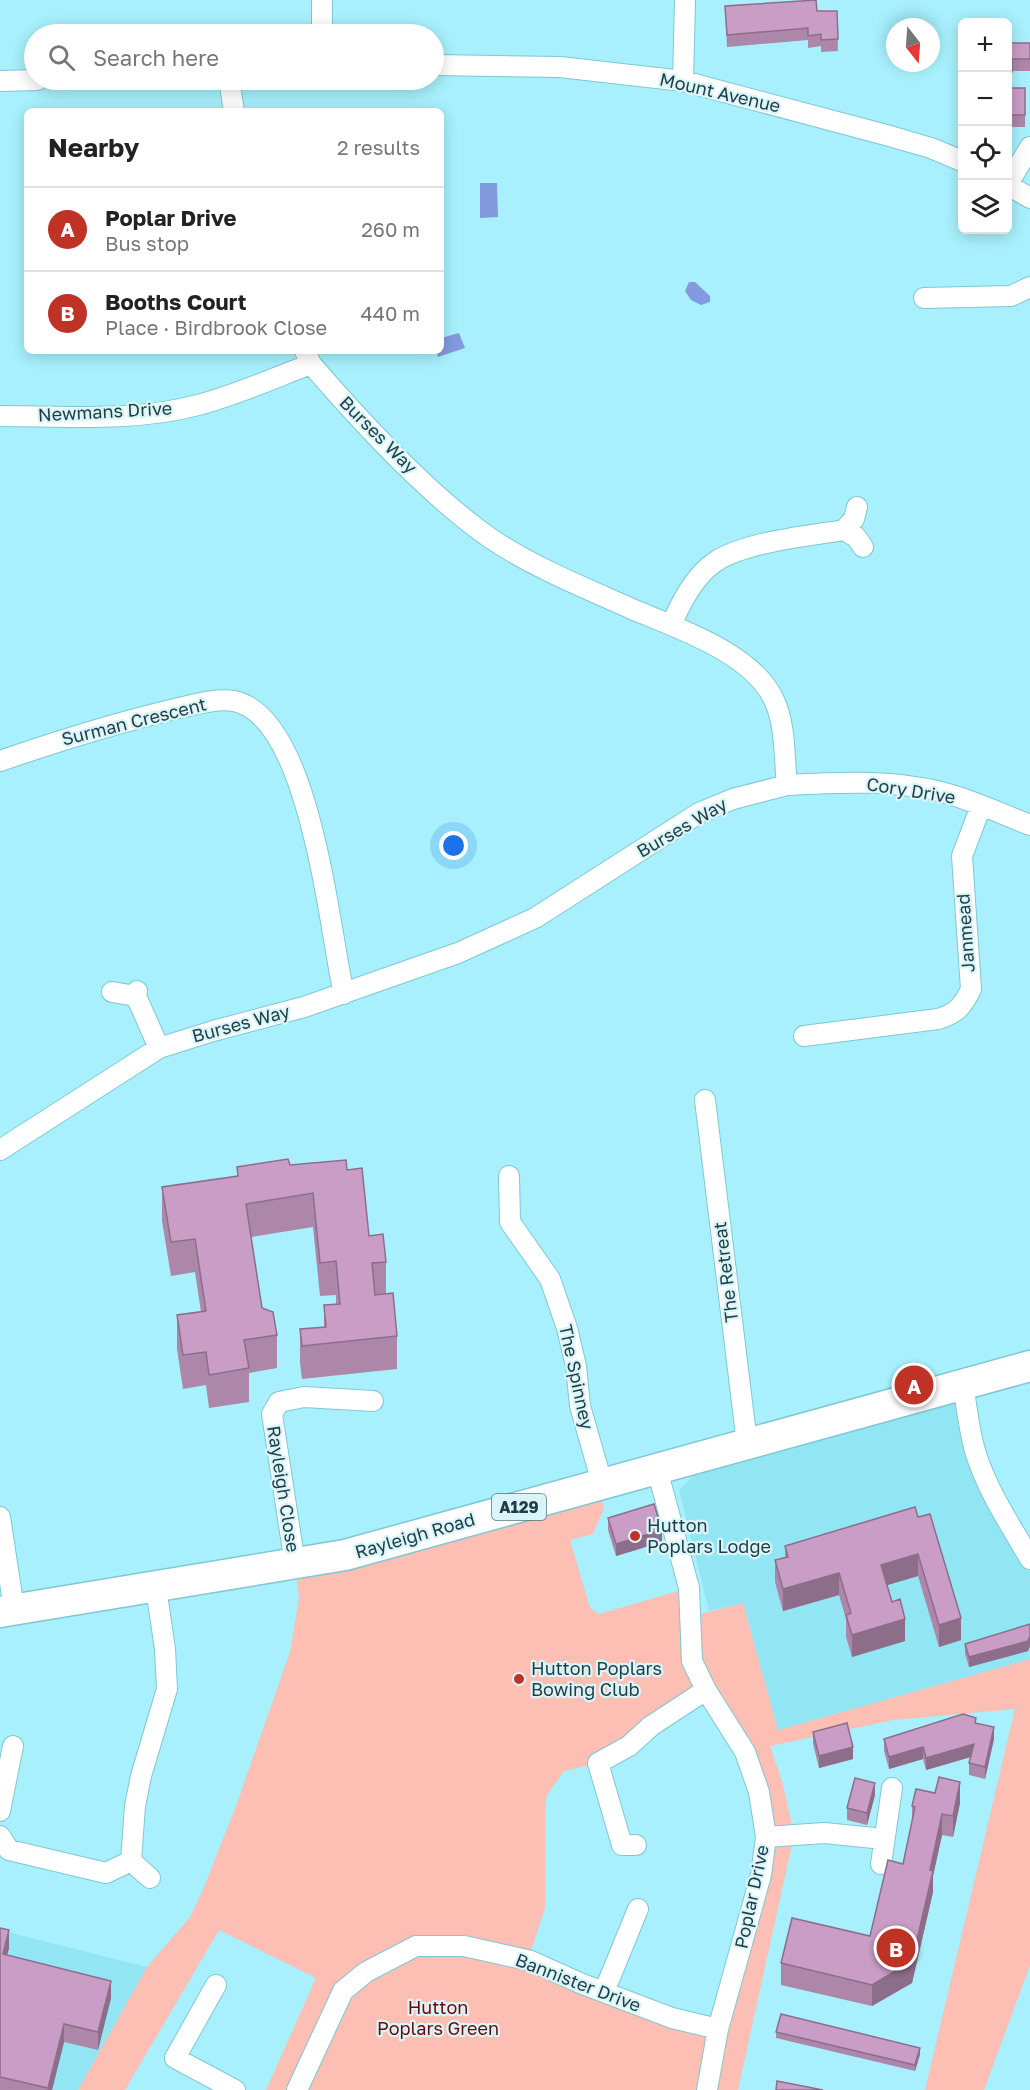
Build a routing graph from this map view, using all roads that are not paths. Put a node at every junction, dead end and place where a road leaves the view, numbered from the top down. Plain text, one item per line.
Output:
1 (322, 0) edge
2 (685, 0) edge
3 (322, 24) edge
4 (444, 65) edge
5 (24, 80) edge
6 (0, 81) edge
7 (683, 81) junction
8 (231, 90) edge
9 (234, 108) edge
10 (1030, 147) edge
11 (958, 159) edge
12 (1010, 180) edge
13 (1012, 187) edge
14 (1030, 198) edge
15 (1030, 287) edge
16 (924, 298) dead end
17 (308, 358) edge
18 (0, 416) edge
19 (857, 507) dead end
20 (844, 530) junction
21 (863, 547) dead end
22 (671, 625) junction
23 (0, 760) edge
24 (787, 785) junction
25 (981, 806) junction
26 (1030, 825) edge
27 (112, 992) dead end
28 (344, 994) junction
29 (804, 1036) dead end
30 (159, 1048) junction
31 (705, 1100) dead end
32 (0, 1150) edge
33 (509, 1176) dead end
34 (1030, 1366) edge
35 (963, 1385) junction
36 (373, 1401) dead end
37 (747, 1443) junction
38 (657, 1469) junction
39 (602, 1483) junction
40 (0, 1517) edge
41 (1023, 1532) edge
42 (2, 1557) edge
43 (1030, 1559) edge
44 (295, 1564) junction
45 (156, 1588) junction
46 (7, 1611) edge
47 (706, 1690) junction
48 (13, 1746) dead end
49 (892, 1788) dead end
50 (0, 1811) edge
51 (0, 1836) edge
52 (766, 1837) junction
53 (884, 1839) junction
54 (636, 1845) dead end
55 (131, 1861) junction
56 (881, 1864) dead end
57 (150, 1878) dead end
58 (638, 1909) dead end
59 (216, 1985) dead end
60 (604, 1992) junction
61 (718, 2030) junction
62 (235, 2090) edge
63 (297, 2090) edge
64 (707, 2090) edge

1 - 3 street
2 - 7 street
4 - 7 street, Mount Avenue
5 - 6 street
7 - 11 street, Mount Avenue
8 - 9 street
10 - 12 street
13 - 14 street
15 - 16 street
17 - 18 street, Newmans Drive
17 - 22 street, Burses Way
19 - 20 street
20 - 21 street
20 - 22 street
22 - 24 street, Burses Way
23 - 28 street, Surman Crescent
24 - 25 street, Cory Drive
24 - 28 street, Burses Way
25 - 26 street, Cory Drive
25 - 29 street, Janmead
27 - 30 street
28 - 30 street, Burses Way
30 - 32 street, Burses Way
31 - 37 street, The Retreat
33 - 39 street, The Spinney
34 - 35 main road, Rayleigh Road / A129
35 - 37 main road, Rayleigh Road / A129
35 - 41 street
36 - 44 street, Rayleigh Close
37 - 38 main road, Rayleigh Road / A129
38 - 39 main road, Rayleigh Road / A129
38 - 47 street, Poplar Drive
39 - 44 main road, Rayleigh Road / A129
40 - 42 street
41 - 43 street
42 - 46 street
44 - 45 main road, Rayleigh Road / A129
45 - 46 main road, Rayleigh Road / A129
45 - 55 street
47 - 52 street, Poplar Drive
47 - 54 street
48 - 50 street
49 - 53 street
51 - 55 street
52 - 53 street
52 - 61 street, Poplar Drive
53 - 56 street
55 - 57 street
58 - 60 street
59 - 62 street
60 - 61 street, Bannister Drive
60 - 63 street, Bannister Drive
61 - 64 street, Poplar Drive

